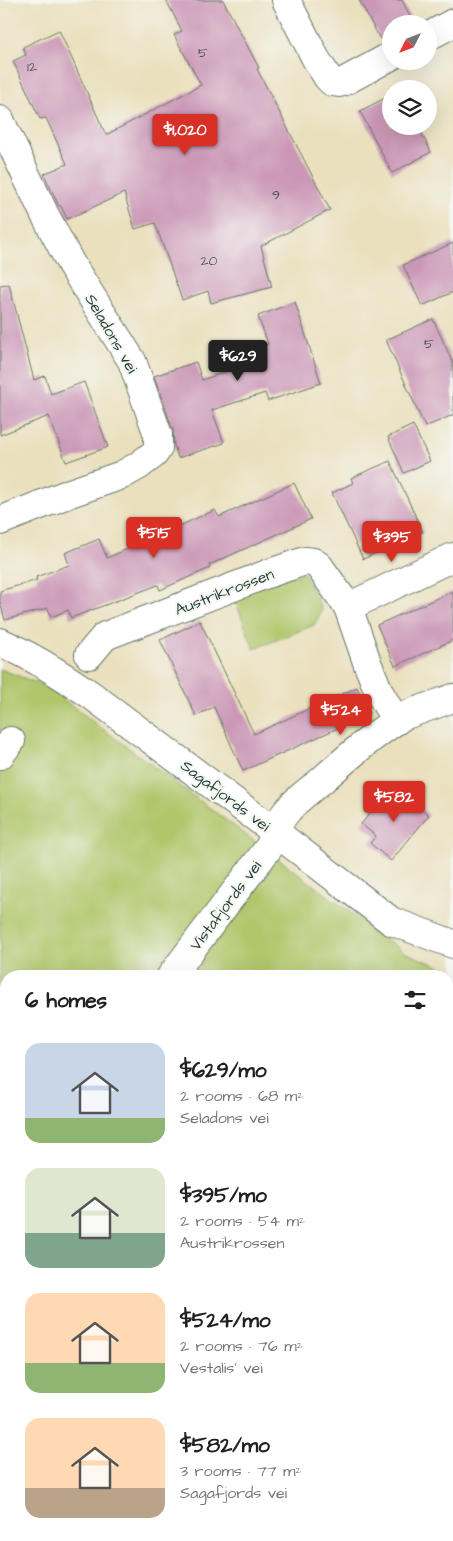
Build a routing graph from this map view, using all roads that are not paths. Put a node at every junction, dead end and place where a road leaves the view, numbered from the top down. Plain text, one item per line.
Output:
1 (286, 0) edge
2 (453, 24) edge
3 (438, 32) edge
4 (382, 61) edge
5 (0, 120) edge
6 (0, 521) edge
7 (453, 557) edge
8 (348, 607) junction
9 (0, 642) edge
10 (89, 655) dead end
11 (453, 698) edge
12 (396, 721) junction
13 (274, 831) junction
14 (453, 944) edge
15 (176, 970) edge

1 - 4 street
2 - 3 street
5 - 6 street, Seladons vei
7 - 8 street
8 - 10 street, Austrikrossen
8 - 12 street, Austrikrossen
9 - 13 street, Sagafjords vei
11 - 12 street, Vistafjords vei
12 - 13 street, Vistafjords vei
13 - 14 street, Sagafjords vei
13 - 15 street, Vistafjords vei

